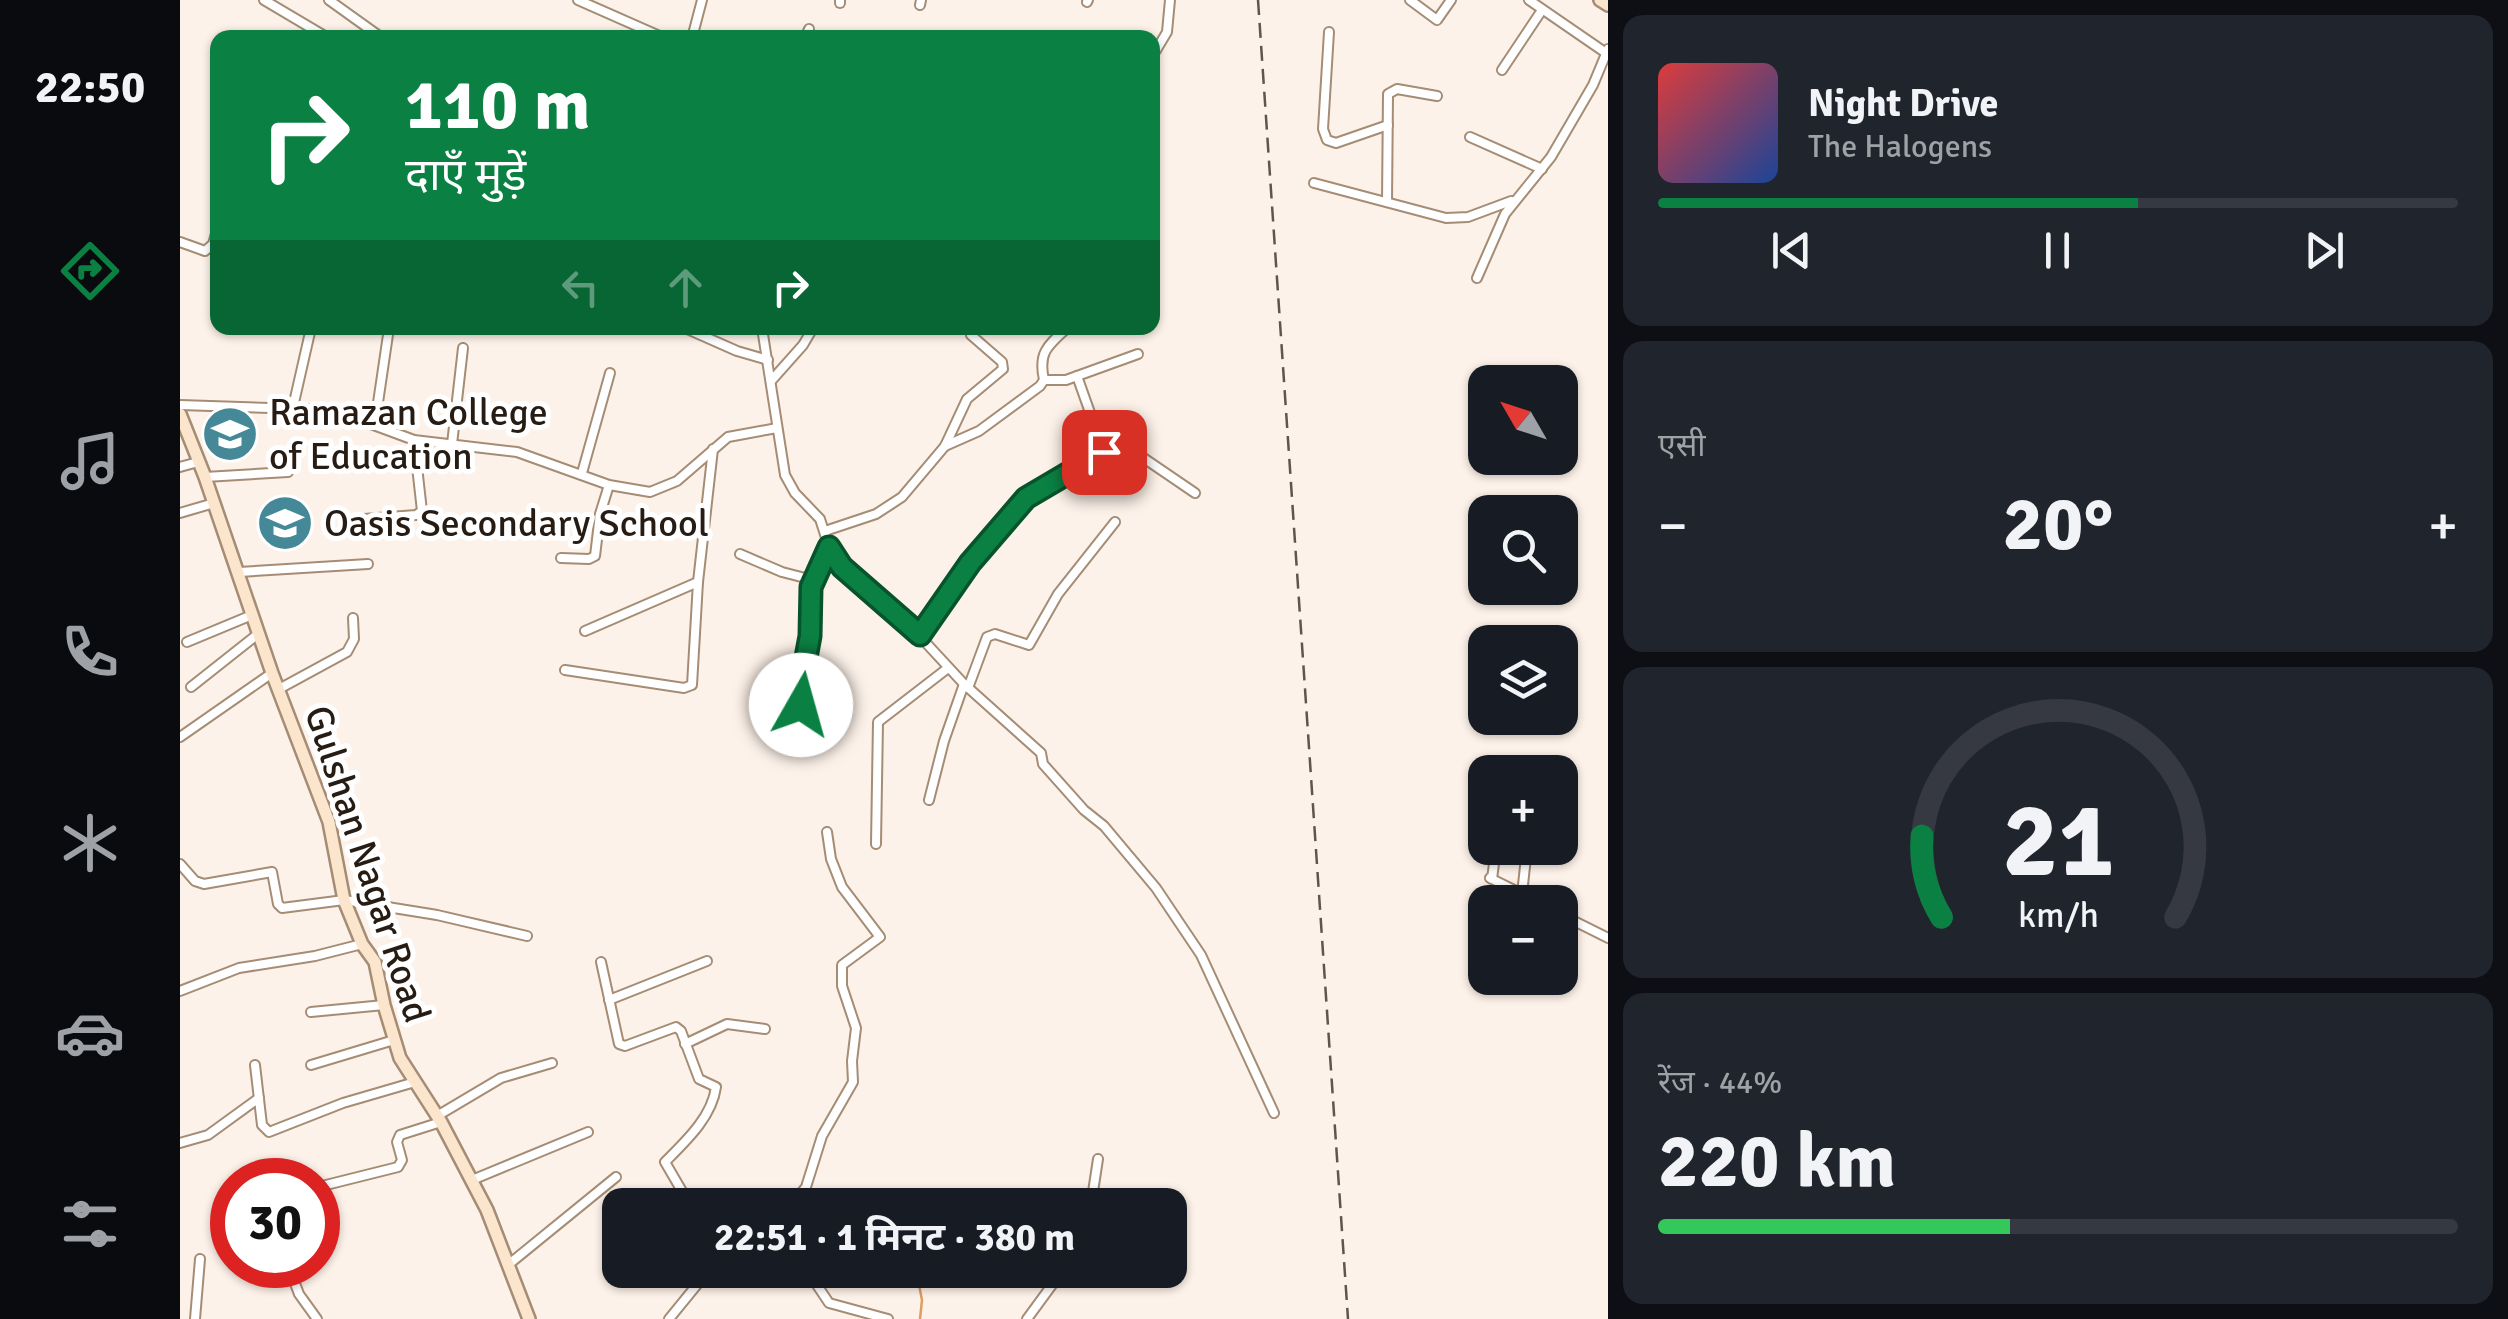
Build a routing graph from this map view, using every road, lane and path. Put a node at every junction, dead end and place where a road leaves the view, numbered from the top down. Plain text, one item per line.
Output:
1 (264, 0) edge
2 (293, 0) edge
3 (329, 0) edge
4 (578, 0) edge
5 (702, 0) edge
6 (1170, 0) edge
7 (1410, 0) edge
8 (1451, 0) edge
9 (1530, 0) edge
10 (1600, 0) edge
11 (1608, 5) edge
12 (1542, 10) junction
13 (287, 11) junction
14 (316, 30) edge
15 (371, 30) edge
16 (646, 30) edge
17 (694, 30) edge
18 (1329, 32) dead end
19 (1160, 43) edge
20 (1607, 51) edge
21 (1502, 70) dead end
22 (1437, 96) dead end
23 (1388, 125) junction
24 (1470, 137) dead end
25 (1542, 169) junction
26 (1314, 184) dead end
27 (1516, 200) junction
28 (1387, 202) junction
29 (180, 242) edge
30 (210, 250) edge
31 (1477, 278) dead end
32 (309, 335) edge
33 (388, 335) edge
34 (701, 335) edge
35 (763, 335) edge
36 (809, 335) edge
37 (971, 335) dead end
38 (1061, 335) edge
39 (464, 348) dead end
40 (1138, 354) dead end
41 (768, 360) junction
42 (610, 373) dead end
43 (1077, 376) junction
44 (1044, 380) junction
45 (771, 381) junction
46 (180, 405) edge
47 (293, 407) junction
48 (180, 414) edge
49 (375, 423) junction
50 (777, 428) junction
51 (414, 440) junction
52 (452, 444) junction
53 (945, 446) junction
54 (713, 449) junction
55 (1104, 452) junction
56 (198, 462) junction
57 (180, 467) edge
58 (288, 472) dead end
59 (582, 473) junction
60 (205, 477) junction
61 (608, 485) junction
62 (1195, 493) dead end
63 (214, 503) junction
64 (180, 512) edge
65 (364, 519) dead end
66 (1115, 522) dead end
67 (825, 531) junction
68 (829, 547) junction
69 (740, 554) dead end
70 (562, 558) dead end
71 (368, 564) dead end
72 (238, 572) junction
73 (813, 580) junction
74 (698, 582) junction
75 (252, 615) junction
76 (353, 618) dead end
77 (585, 631) dead end
78 (258, 634) junction
79 (920, 635) junction
80 (186, 642) dead end
81 (948, 668) junction
82 (566, 670) dead end
83 (272, 673) junction
84 (966, 686) junction
85 (192, 687) dead end
86 (280, 689) junction
87 (804, 710) dead end
88 (180, 737) edge
89 (929, 800) dead end
90 (826, 832) dead end
91 (876, 844) dead end
92 (180, 864) edge
93 (1493, 865) edge
94 (1505, 885) edge
95 (344, 900) junction
96 (1578, 923) edge
97 (527, 936) dead end
98 (1608, 938) edge
99 (362, 944) junction
100 (708, 961) dead end
101 (601, 962) dead end
102 (180, 991) edge
103 (609, 1000) junction
104 (384, 1005) junction
105 (310, 1012) dead end
106 (764, 1029) dead end
107 (394, 1040) junction
108 (685, 1044) junction
109 (552, 1063) dead end
110 (255, 1065) dead end
111 (311, 1065) dead end
112 (415, 1082) junction
113 (259, 1098) junction
114 (1274, 1113) dead end
115 (439, 1119) junction
116 (588, 1132) dead end
117 (180, 1143) edge
118 (1098, 1159) dead end
119 (616, 1177) dead end
120 (472, 1180) junction
121 (340, 1182) edge
122 (680, 1188) edge
123 (805, 1188) edge
124 (1094, 1188) edge
125 (200, 1259) dead end
126 (508, 1265) junction
127 (297, 1288) edge
128 (694, 1288) edge
129 (820, 1288) edge
130 (1050, 1288) edge
131 (195, 1319) edge
132 (317, 1319) edge
133 (529, 1319) edge
134 (669, 1319) edge
135 (888, 1319) edge
136 (1028, 1319) edge

1 - 13 street
2 - 13 street
3 - 15 street
4 - 16 street
5 - 17 street
6 - 19 street
7 - 8 street
9 - 12 street
10 - 11 street
12 - 20 street
12 - 21 street
13 - 14 street
18 - 23 street
20 - 25 street
22 - 23 street
23 - 28 street
24 - 25 street
25 - 27 street
26 - 28 street
27 - 28 street
27 - 31 street
29 - 30 street
32 - 47 street
33 - 49 street
34 - 41 street
35 - 41 street
36 - 45 street
37 - 53 street
38 - 44 street
39 - 52 street
40 - 43 street
41 - 45 street
42 - 59 street
43 - 44 street
43 - 55 street
44 - 53 street
45 - 50 street
46 - 47 street
47 - 49 street
48 - 56 street, Gulshan Nagar Road
49 - 51 street
50 - 54 street
50 - 67 street
51 - 52 street
51 - 65 street
52 - 59 street
53 - 67 street
54 - 61 street
54 - 74 street
55 - 62 street
55 - 79 street
56 - 57 street
56 - 60 street, Gulshan Nagar Road
58 - 60 street
59 - 61 street
60 - 63 street, Gulshan Nagar Road
61 - 70 street
63 - 64 street
63 - 72 street, Gulshan Nagar Road
66 - 84 street
67 - 68 street
68 - 73 street
68 - 79 street
69 - 73 street
71 - 72 street
72 - 75 street, Gulshan Nagar Road
73 - 87 street
74 - 77 street
74 - 82 street
75 - 78 street, Gulshan Nagar Road
75 - 80 street
76 - 86 street
78 - 83 street, Gulshan Nagar Road
78 - 85 street
79 - 81 street
81 - 84 street
81 - 91 street
83 - 86 street, Gulshan Nagar Road
83 - 88 street
84 - 89 street
84 - 114 street
86 - 95 street, Gulshan Nagar Road
90 - 123 street
92 - 95 street
93 - 94 street
95 - 97 street
95 - 99 street, Gulshan Nagar Road
96 - 98 street
99 - 102 street
99 - 104 street, Gulshan Nagar Road
100 - 103 street
101 - 103 street
103 - 108 street
104 - 105 street
104 - 107 street, Gulshan Nagar Road
106 - 108 street
107 - 111 street
107 - 112 street, Gulshan Nagar Road
108 - 122 street
109 - 115 street
110 - 113 street
112 - 113 street
112 - 115 street, Gulshan Nagar Road
113 - 117 street
115 - 120 street, Gulshan Nagar Road
115 - 121 street
116 - 120 street
118 - 124 street
119 - 126 street
120 - 126 street, Gulshan Nagar Road
125 - 131 street
126 - 133 street, Gulshan Nagar Road
127 - 132 street
128 - 134 street
129 - 135 street
130 - 136 street

